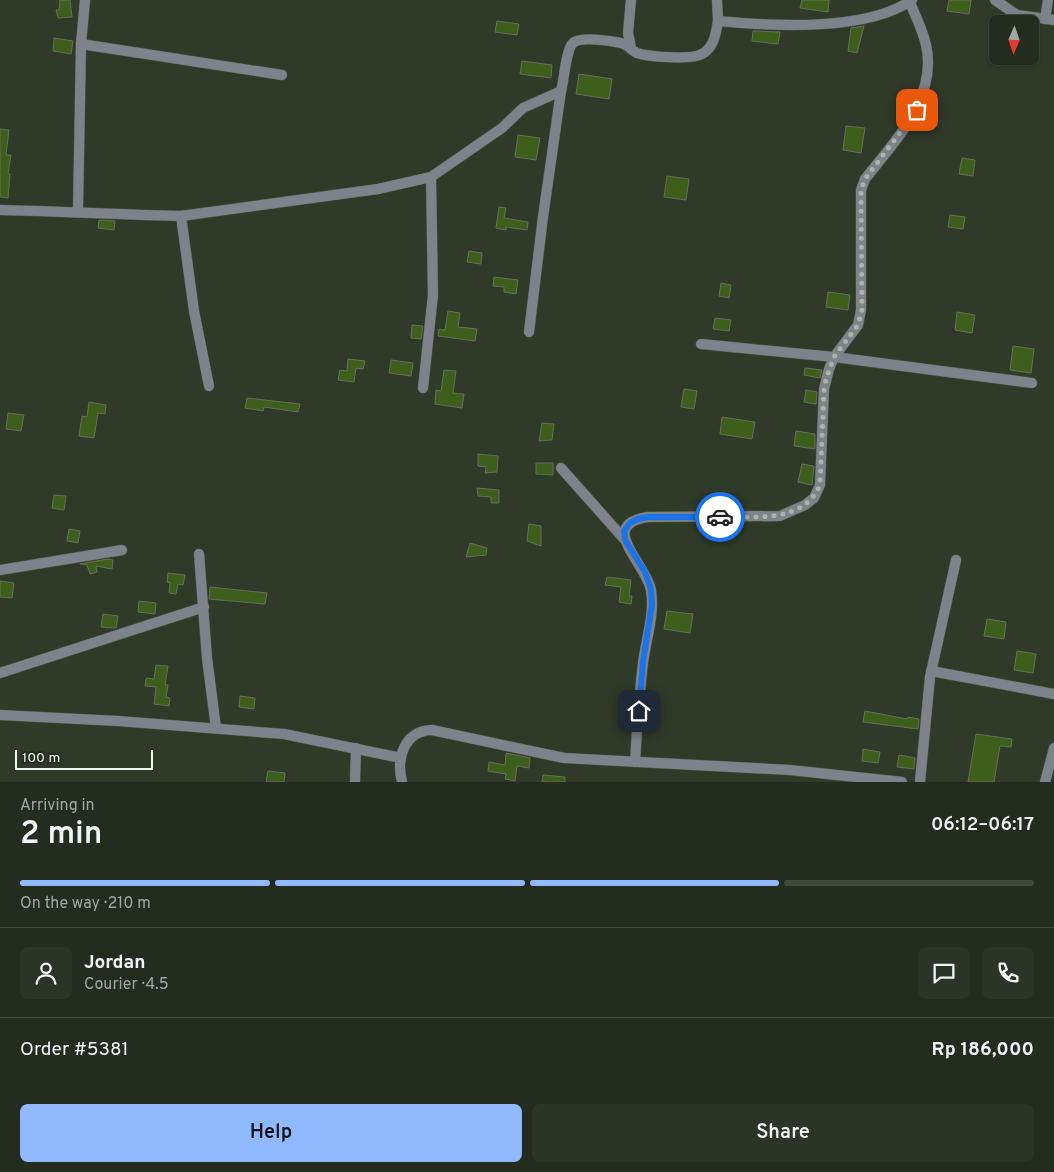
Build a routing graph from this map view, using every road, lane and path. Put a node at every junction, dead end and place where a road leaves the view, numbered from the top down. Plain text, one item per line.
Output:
1 (85, 0) edge
2 (631, 0) edge
3 (717, 0) edge
4 (995, 0) edge
5 (1048, 0) edge
6 (911, 1) edge
7 (1050, 19) edge
8 (718, 21) junction
9 (82, 44) junction
10 (631, 48) junction
11 (282, 76) dead end
12 (561, 91) junction
13 (431, 177) junction
14 (0, 210) edge
15 (78, 211) junction
16 (181, 216) junction
17 (529, 332) dead end
18 (701, 344) dead end
19 (834, 357) junction
20 (1032, 383) dead end
21 (209, 386) dead end
22 (423, 388) dead end
23 (561, 468) dead end
24 (625, 540) junction
25 (122, 550) dead end
26 (198, 554) dead end
27 (956, 560) dead end
28 (0, 570) edge
29 (204, 607) junction
30 (931, 670) junction
31 (0, 673) edge
32 (1054, 694) edge
33 (0, 715) edge
34 (216, 728) junction
35 (356, 748) junction
36 (1054, 748) edge
37 (401, 758) junction
38 (635, 762) junction
39 (399, 779) edge
40 (356, 782) edge
41 (902, 782) edge
42 (920, 782) edge
43 (1045, 782) edge

1 - 9 street
2 - 10 street
3 - 8 street
4 - 7 street
5 - 7 street
6 - 8 street
6 - 19 street
8 - 10 street
9 - 11 street
9 - 15 street
10 - 12 street
12 - 13 street
12 - 17 street
13 - 16 street
13 - 22 street
14 - 15 street
15 - 16 street
16 - 21 street
18 - 19 street
19 - 20 street
19 - 24 street
23 - 24 street
24 - 38 street
25 - 28 street
26 - 29 street
27 - 30 street
29 - 31 street
29 - 34 street
30 - 32 street
30 - 42 street
33 - 34 street
34 - 35 street
35 - 37 street
35 - 40 street
36 - 43 street
37 - 38 street
37 - 39 street
38 - 41 street

